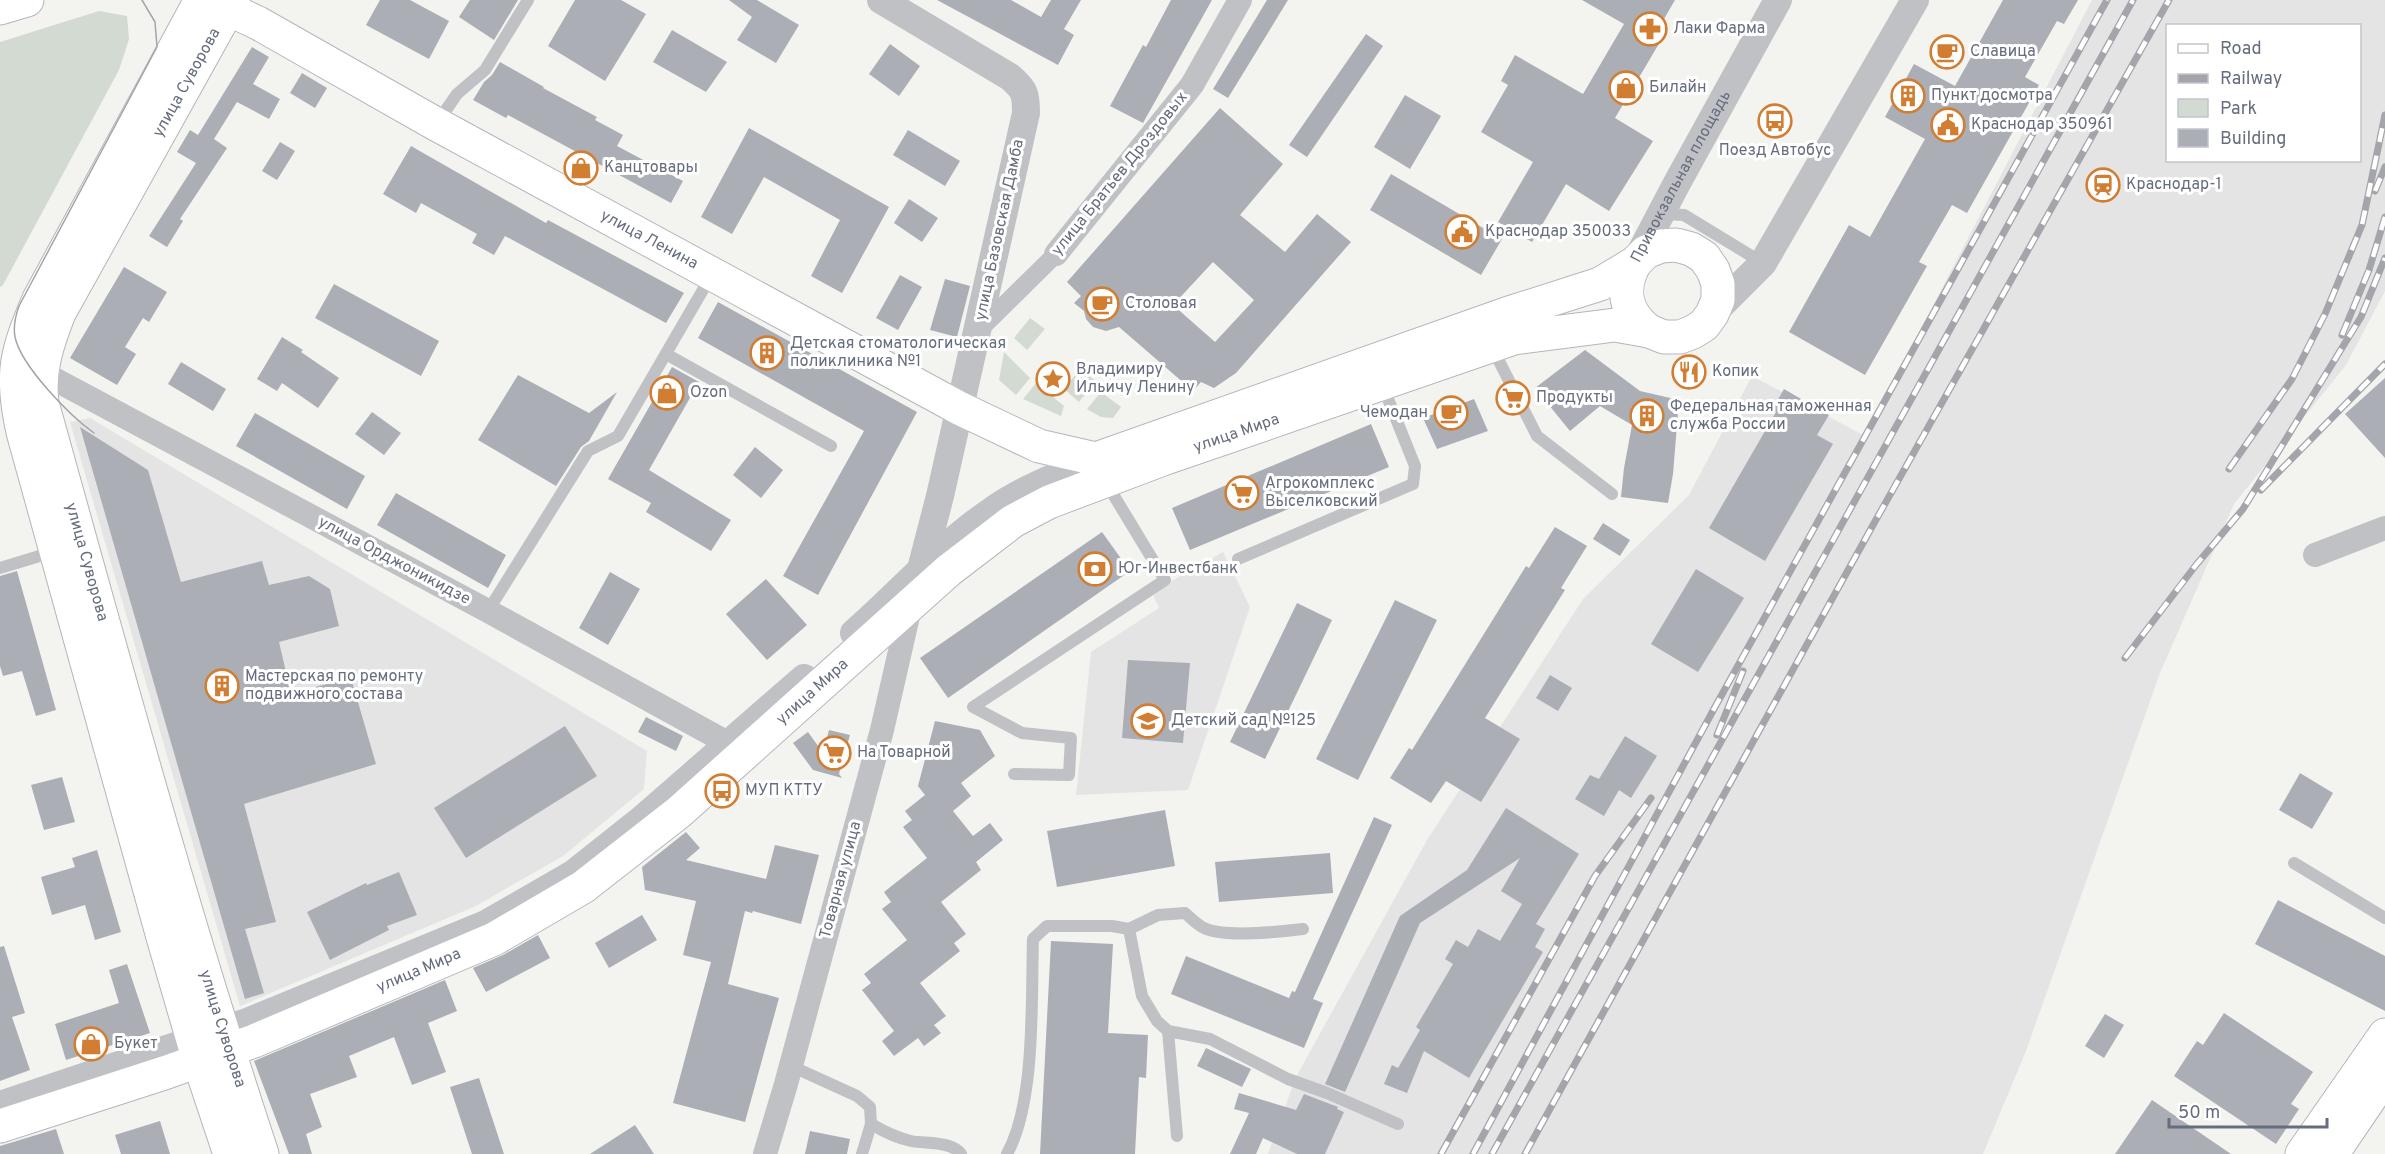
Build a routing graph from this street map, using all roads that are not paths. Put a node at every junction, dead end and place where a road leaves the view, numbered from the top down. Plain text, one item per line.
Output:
1 (27, 0) edge
2 (528, 0) edge
3 (881, 0) edge
4 (1240, 0) edge
5 (1778, 0) edge
6 (1915, 0) edge
7 (218, 2) edge
8 (0, 8) edge
9 (436, 124) junction
10 (1662, 214) junction
11 (1056, 254) joint
12 (1635, 263) junction
13 (1763, 263) junction
14 (712, 274) junction
15 (1712, 314) junction
16 (1649, 331) junction
17 (978, 332) junction
18 (1494, 345) junction
19 (666, 354) junction
20 (41, 372) junction
21 (1382, 383) junction
22 (8, 404) edge
23 (959, 408) junction
24 (831, 446) dead end
25 (1101, 470) junction
26 (1612, 494) dead end
27 (2385, 528) edge
28 (57, 551) junction
29 (2315, 555) dead end
30 (1238, 559) dead end
31 (0, 568) edge
32 (921, 570) junction
33 (911, 603) junction
34 (488, 611) junction
35 (737, 749) junction
36 (1014, 774) dead end
37 (2294, 863) dead end
38 (2385, 918) edge
39 (1129, 929) junction
40 (1303, 929) dead end
41 (1168, 1031) junction
42 (2385, 1035) edge
43 (211, 1046) junction
44 (791, 1066) junction
45 (2385, 1076) edge
46 (0, 1104) edge
47 (871, 1124) junction
48 (1398, 1124) dead end
49 (0, 1126) edge
50 (1177, 1136) dead end
51 (230, 1154) edge
52 (262, 1154) edge
53 (765, 1154) edge
54 (862, 1154) edge
55 (961, 1154) edge
56 (1007, 1154) edge
57 (2302, 1154) edge
58 (2332, 1154) edge

1 - 8 main road
2 - 9 lane
3 - 17 street, улица Базовская Дамба
4 - 11 street, улица Братьев Дроздовых
5 - 10 street, Привокзальная площадь
6 - 13 street
7 - 9 main road, улица Ленина
7 - 20 main road, улица Суворова
7 - 22 main road, улица Суворова
9 - 14 main road, улица Ленина
10 - 12 street, Привокзальная площадь
10 - 13 lane
11 - 17 street, улица Братьев Дроздовых
12 - 15 main road, Привокзальная площадь
12 - 16 main road
12 - 25 main road, улица Мира
13 - 15 street
14 - 19 lane
14 - 23 main road, улица Ленина
15 - 16 main road
16 - 18 main road, улица Мира
17 - 23 street, улица Базовская Дамба
18 - 21 main road, улица Мира
18 - 26 lane
19 - 24 lane
19 - 34 lane
20 - 34 street, улица Орджоникидзе
20 - 43 main road, улица Суворова
21 - 25 main road, улица Мира
21 - 30 lane
22 - 28 main road, улица Суворова
23 - 25 main road, улица Ленина
23 - 32 street, улица Базовская Дамба
25 - 32 street, улица Мира
25 - 33 main road, улица Мира
25 - 36 lane
27 - 29 street
28 - 31 lane
28 - 43 main road, улица Суворова
32 - 33 street, улица Базовская Дамба
32 - 35 street, улица Мира
33 - 35 main road, улица Мира
33 - 44 street, Товарная улица
34 - 35 street, улица Орджоникидзе
35 - 43 main road, улица Мира
37 - 38 lane
39 - 40 lane
39 - 41 lane
39 - 56 lane
41 - 48 lane
41 - 50 lane
42 - 57 main road
43 - 46 street, улица Мира
43 - 49 main road, улица Мира
43 - 51 main road, улица Суворова
43 - 52 main road, улица Суворова
44 - 47 lane
44 - 53 street, Товарная улица
45 - 58 main road
47 - 54 lane
47 - 55 lane

